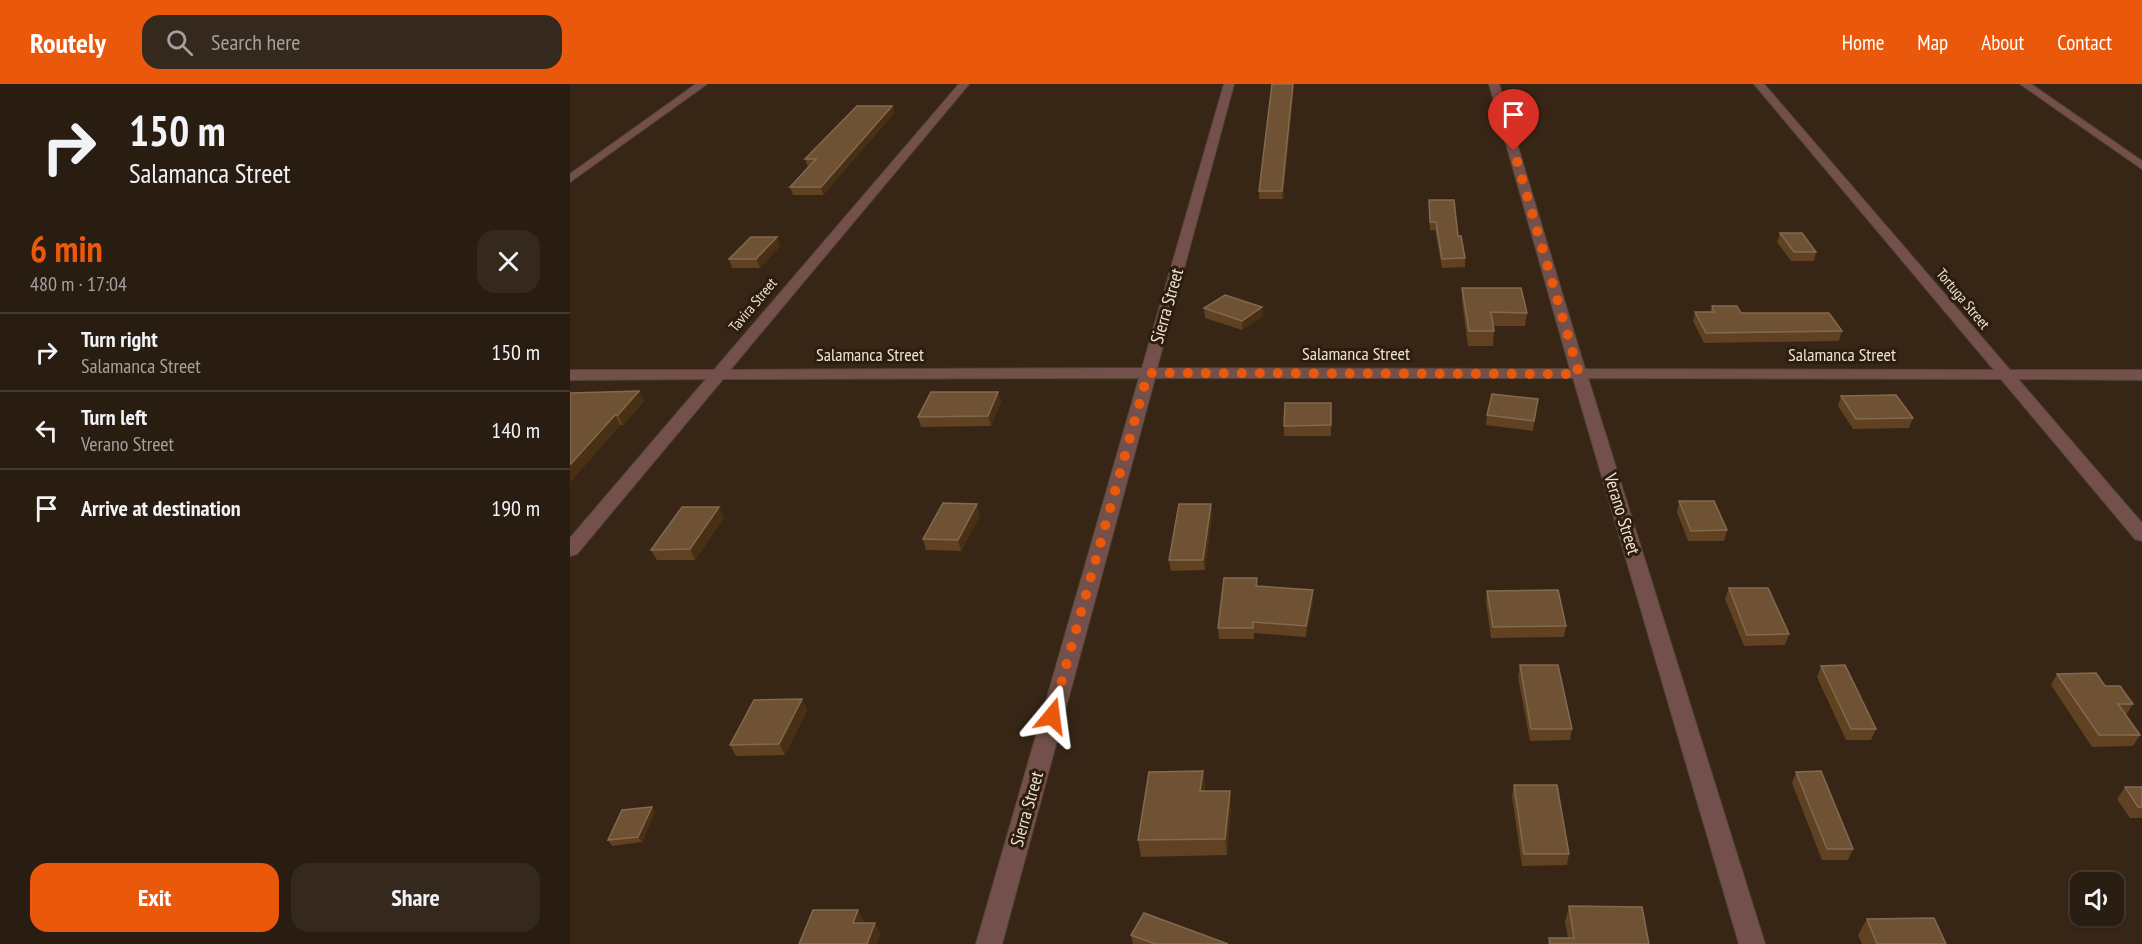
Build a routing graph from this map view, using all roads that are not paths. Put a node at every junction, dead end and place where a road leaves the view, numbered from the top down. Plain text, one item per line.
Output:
1 (702, 84) edge
2 (964, 84) edge
3 (1229, 84) edge
4 (1494, 84) edge
5 (1759, 84) edge
6 (2025, 84) edge
7 (2142, 166) edge
8 (570, 179) edge
9 (1148, 373) junction
10 (1579, 374) junction
11 (570, 375) edge
12 (2007, 375) junction
13 (2142, 375) edge
14 (715, 376) junction
15 (2142, 535) edge
16 (570, 550) edge
17 (989, 944) edge
18 (1752, 944) edge

1 - 8 street
2 - 14 street, Tavira Street
3 - 9 street, Sierra Street
4 - 10 street, Verano Street
5 - 12 street, Tortuga Street
6 - 7 street
9 - 10 street, Salamanca Street
9 - 14 street, Salamanca Street
9 - 17 street, Sierra Street
10 - 12 street, Salamanca Street
10 - 18 street, Verano Street
11 - 14 street, Salamanca Street
12 - 13 street, Salamanca Street
12 - 15 street, Tortuga Street
14 - 16 street, Tavira Street

